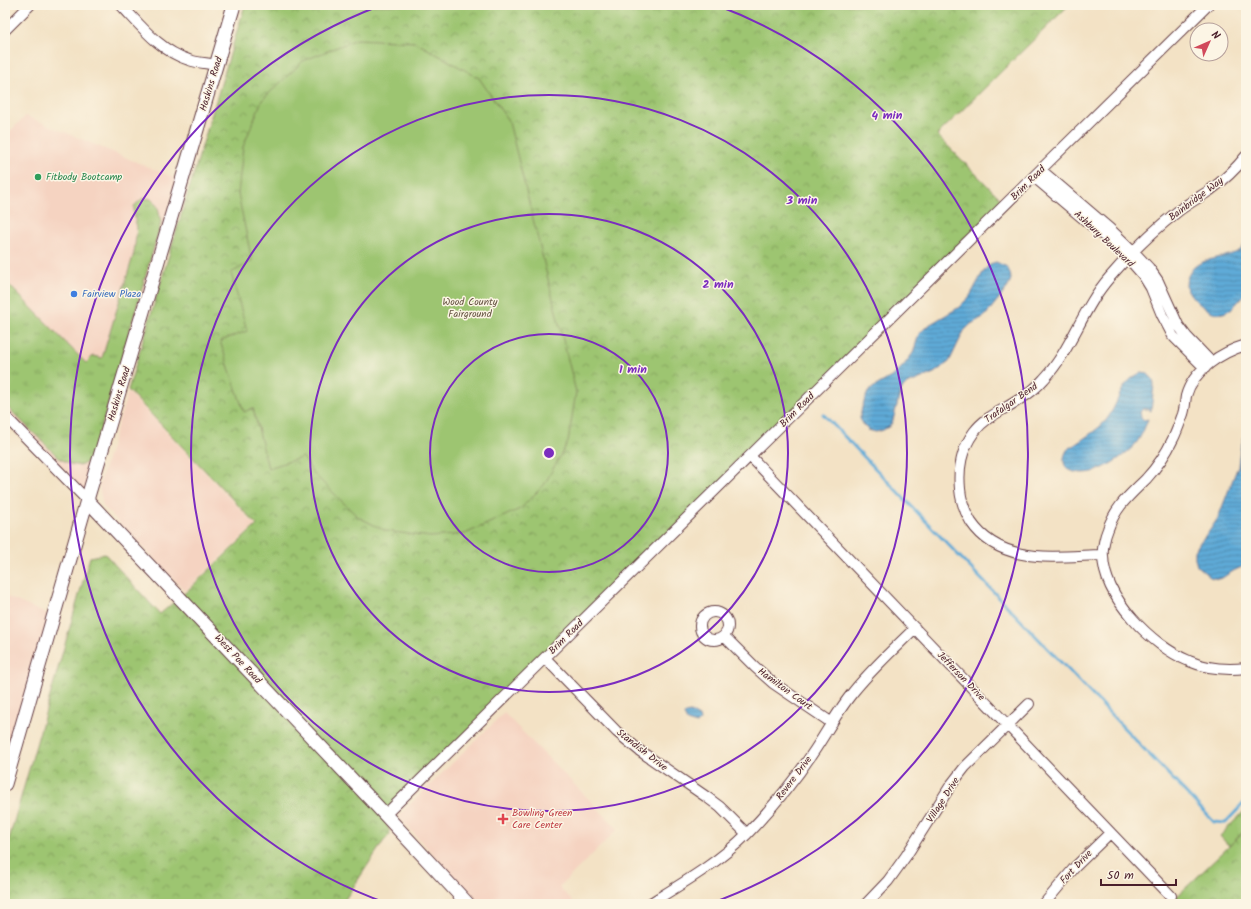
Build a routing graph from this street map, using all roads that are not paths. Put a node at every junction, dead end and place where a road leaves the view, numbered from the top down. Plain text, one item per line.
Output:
1 (30, 5) edge
2 (121, 5) edge
3 (234, 5) edge
4 (1208, 5) edge
5 (5, 30) edge
6 (217, 65) junction
7 (1246, 156) edge
8 (1037, 173) junction
9 (1131, 255) junction
10 (1246, 345) edge
11 (1208, 365) junction
12 (5, 416) edge
13 (750, 456) junction
14 (87, 500) junction
15 (1102, 555) junction
16 (915, 628) junction
17 (724, 636) dead end
18 (545, 658) junction
19 (1246, 668) edge
20 (1029, 704) dead end
21 (832, 723) junction
22 (1008, 725) junction
23 (5, 784) edge
24 (385, 815) junction
25 (1110, 833) junction
26 (747, 834) junction
27 (1171, 896) dead end
28 (468, 904) edge
29 (649, 904) edge
30 (866, 904) edge
31 (1044, 904) edge

1 - 5 street
2 - 6 street
3 - 6 main road, Haskins Road
4 - 8 street, Brim Road
6 - 14 main road, Haskins Road
7 - 9 street, Bainbridge Way
8 - 9 street, Ashbury Boulevard
8 - 13 street, Brim Road
9 - 11 street, Ashbury Boulevard
9 - 15 street, Trafalgar Bend
10 - 11 street
11 - 15 street
12 - 14 street, West Poe Road
13 - 16 street, Jefferson Drive
13 - 18 street, Brim Road
14 - 23 main road, Haskins Road
14 - 24 main road, West Poe Road
15 - 19 street
16 - 21 street, Revere Drive
16 - 22 street, Jefferson Drive
17 - 21 street, Hamilton Court
18 - 24 street, Brim Road
18 - 26 street, Standish Drive
20 - 22 street, Village Drive
21 - 26 street, Revere Drive
22 - 25 street, Jefferson Drive
22 - 30 street, Village Drive
24 - 28 main road, West Poe Road
25 - 27 street, Jefferson Drive
25 - 31 street, Fort Drive
26 - 29 street, Revere Drive

